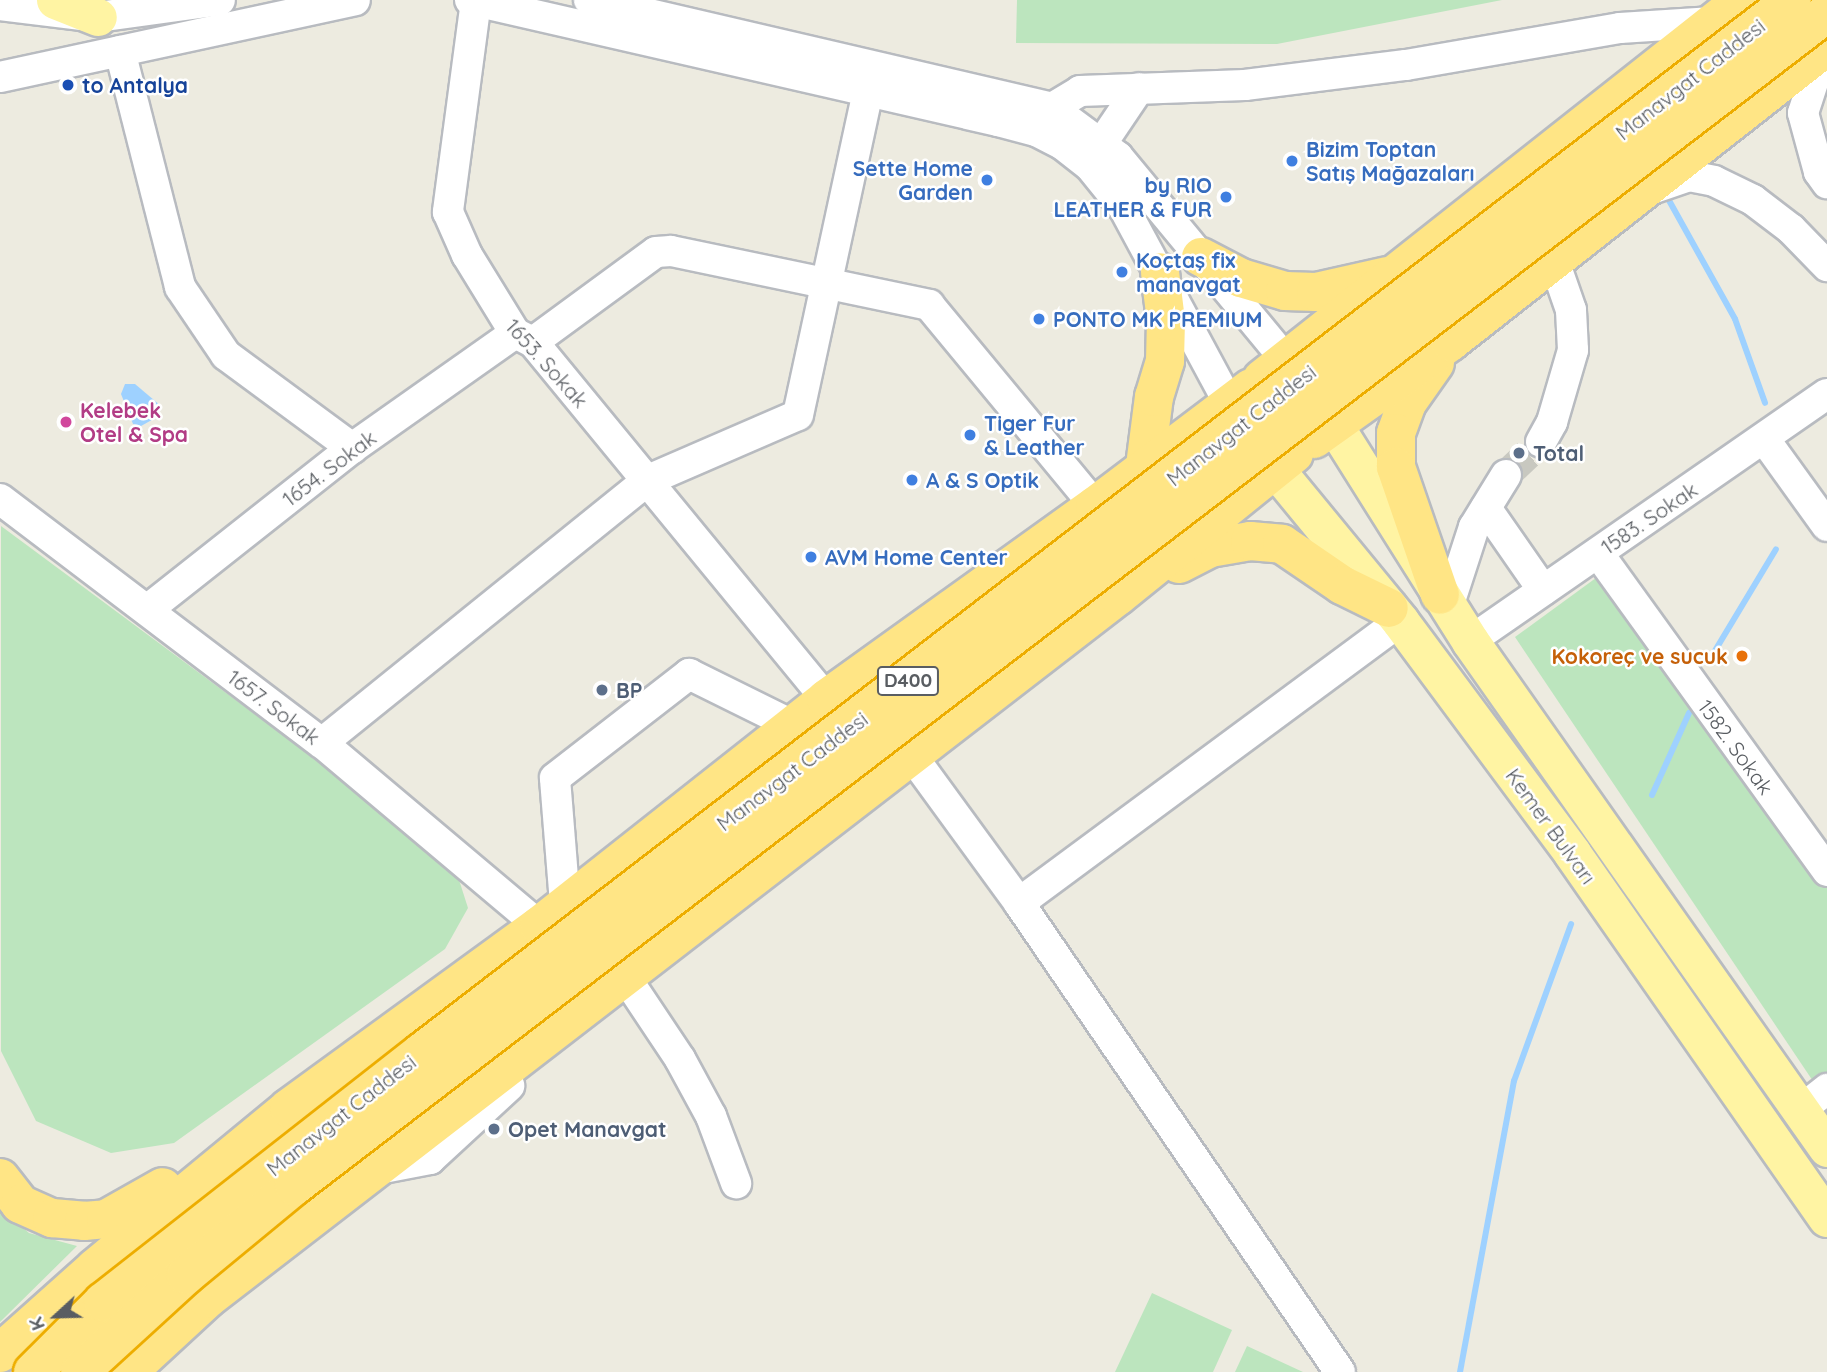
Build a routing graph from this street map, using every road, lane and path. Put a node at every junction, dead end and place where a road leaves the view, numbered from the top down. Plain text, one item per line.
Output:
1 (55, 0) edge
2 (220, 0) edge
3 (355, 0) edge
4 (589, 0) edge
5 (1792, 0) edge
6 (473, 1) edge
7 (315, 4) edge
8 (0, 5) edge
9 (1727, 11) edge
10 (1827, 13) edge
11 (98, 17) junction
12 (1827, 46) edge
13 (120, 51) junction
14 (1827, 58) edge
15 (0, 77) edge
16 (1139, 88) junction
17 (868, 90) junction
18 (1052, 108) junction
19 (1102, 143) junction
20 (1827, 183) edge
21 (1643, 192) junction
22 (1201, 257) junction
23 (1554, 261) junction
24 (1827, 266) edge
25 (1160, 272) junction
26 (1396, 274) junction
27 (828, 285) junction
28 (524, 338) junction
29 (1450, 342) junction
30 (1827, 394) edge
31 (1281, 416) junction
32 (1765, 440) junction
33 (1541, 442) tunnel mouth
34 (352, 448) junction
35 (1145, 466) junction
36 (1506, 475) tunnel mouth
37 (648, 480) junction
38 (0, 499) edge
39 (1096, 506) junction
40 (1486, 508) junction
41 (1827, 526) edge
42 (1598, 553) junction
43 (1543, 590) junction
44 (1118, 596) junction
45 (1444, 601) junction
46 (147, 610) junction
47 (1394, 615) junction
48 (1470, 641) junction
49 (826, 699) junction
50 (792, 726) junction
51 (322, 743) junction
52 (912, 756) junction
53 (1827, 871) edge
54 (1019, 902) junction
55 (552, 914) junction
56 (624, 975) junction
57 (1827, 1089) edge
58 (289, 1108) junction
59 (1799, 1111) junction
60 (1827, 1148) edge
61 (0, 1178) edge
62 (736, 1183) dead end
63 (1827, 1217) edge
64 (0, 1353) edge
65 (33, 1372) edge
66 (80, 1372) edge
67 (128, 1372) edge
68 (1340, 1372) edge

1 - 11 main road
2 - 11 street
3 - 7 street
4 - 18 street
5 - 65 highway, Manavgat Caddesi / D400, bridge
6 - 17 street
6 - 28 street, 1653. Sokak
7 - 13 street
8 - 11 street
9 - 16 street
9 - 26 highway
10 - 66 highway, Manavgat Caddesi / D400, bridge
12 - 21 highway
13 - 15 street
13 - 34 street
14 - 20 street
16 - 18 street
16 - 19 street
17 - 25 street
17 - 27 street
18 - 19 street
19 - 22 street
21 - 23 highway
21 - 24 street
22 - 26 highway
22 - 31 street
23 - 29 highway
23 - 33 street
25 - 31 street
25 - 35 highway
26 - 31 highway
27 - 28 street, 1654. Sokak
27 - 37 street
27 - 39 street, 1654. Sokak
28 - 34 street, 1654. Sokak
28 - 37 street, 1653. Sokak
29 - 31 highway
29 - 45 highway
30 - 32 street, 1583. Sokak
31 - 35 highway
31 - 44 highway
31 - 45 main road, Kemer Bulvarı
31 - 47 main road, Kemer Bulvarı
32 - 41 street
32 - 42 street, 1583. Sokak
34 - 46 street, 1654. Sokak
35 - 39 highway
36 - 40 street
37 - 49 street, 1653. Sokak
37 - 51 street
38 - 46 street, 1657. Sokak
39 - 49 highway
40 - 43 street
40 - 45 street
42 - 43 street, 1583. Sokak
42 - 53 street, 1582. Sokak
43 - 48 street, 1583. Sokak
44 - 47 highway
44 - 52 highway
45 - 48 main road, Kemer Bulvarı
46 - 51 street, 1657. Sokak
47 - 54 street
47 - 63 main road, Kemer Bulvarı
48 - 59 main road, Kemer Bulvarı
49 - 50 highway
50 - 55 highway
50 - 55 street
51 - 55 street, 1657. Sokak
52 - 54 street
52 - 56 highway
54 - 68 street
55 - 58 highway
56 - 62 street
56 - 67 highway
57 - 59 street
58 - 61 highway
58 - 64 highway
59 - 60 main road, Kemer Bulvarı

